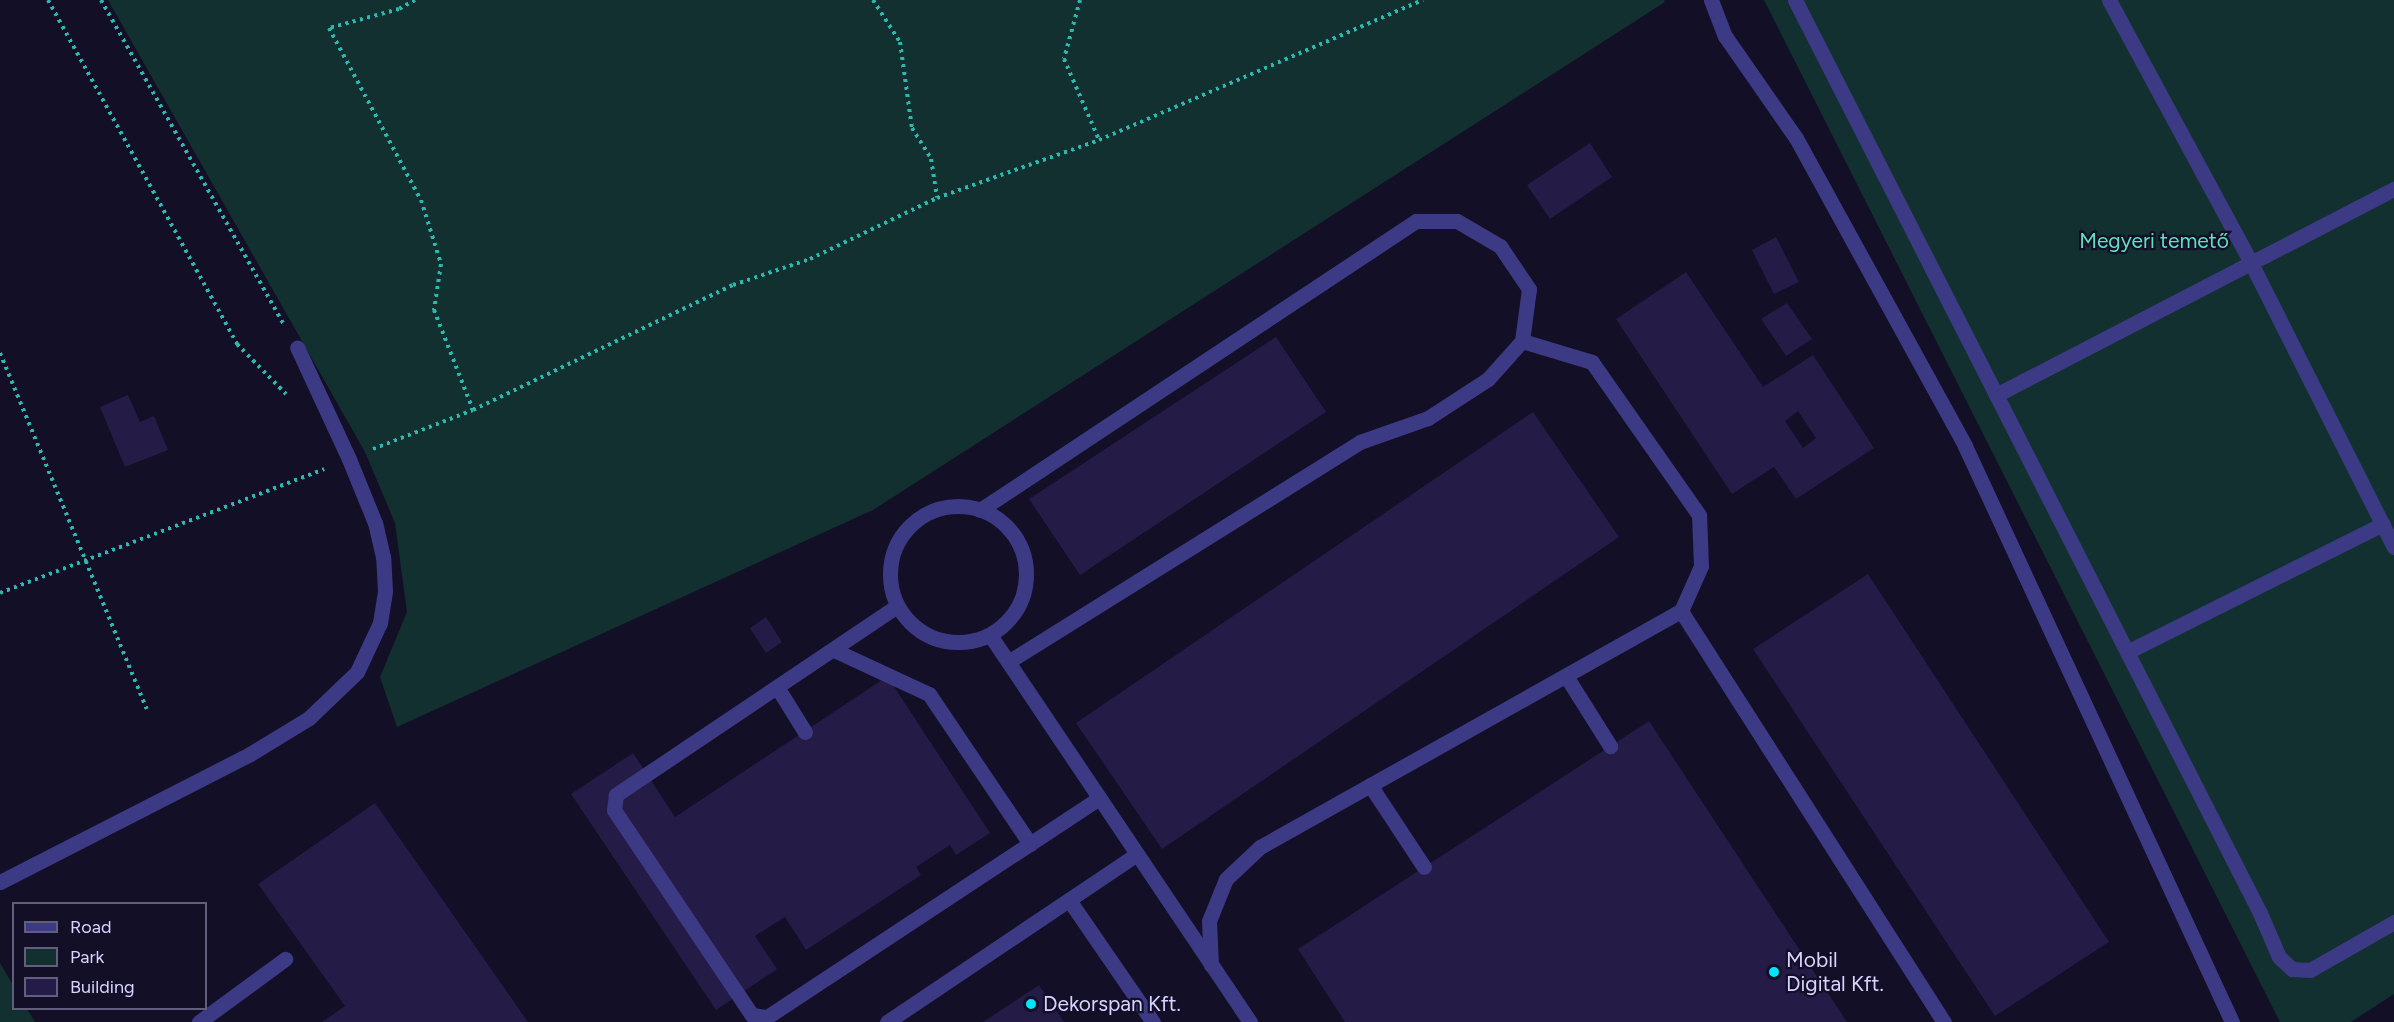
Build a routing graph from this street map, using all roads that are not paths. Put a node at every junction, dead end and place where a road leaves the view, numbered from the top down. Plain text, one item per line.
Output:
1 (1711, 0) edge
2 (2109, 0) edge
3 (1802, 2) edge
4 (2394, 189) edge
5 (2250, 261) junction
6 (1522, 341) junction
7 (297, 347) road end
8 (1996, 395) junction
9 (980, 510) junction
10 (2383, 524) junction
11 (2394, 547) edge
12 (897, 606) junction
13 (1682, 611) junction
14 (990, 635) junction
15 (834, 650) junction
16 (2127, 652) junction
17 (1008, 662) junction
18 (1566, 676) junction
19 (777, 687) junction
20 (805, 732) dead end
21 (1610, 746) dead end
22 (1370, 785) junction
23 (1099, 798) junction
24 (1030, 844) junction
25 (1137, 854) junction
26 (1424, 867) dead end
27 (0, 882) edge
28 (1069, 900) junction
29 (2394, 922) edge
30 (285, 959) dead end
31 (1211, 965) junction
32 (200, 1022) edge
33 (887, 1022) edge
34 (1153, 1022) edge
35 (1250, 1022) edge
36 (1944, 1022) edge
37 (2232, 1022) edge

1 - 37 street
2 - 5 street
3 - 8 street
4 - 5 street
5 - 8 street
5 - 10 street
6 - 9 street
6 - 13 street
6 - 17 street
7 - 27 street
8 - 16 street
9 - 12 street
9 - 14 street
10 - 11 street
10 - 16 street
12 - 14 street
12 - 15 street
13 - 18 street
13 - 36 street
14 - 17 street
15 - 19 street
15 - 24 street
16 - 29 street
17 - 23 street
18 - 21 street
18 - 22 street
19 - 20 street
19 - 24 street
22 - 26 street
22 - 31 street
23 - 24 street
23 - 25 street
25 - 28 street
25 - 31 street
28 - 33 street
28 - 34 street
30 - 32 street
31 - 35 street

